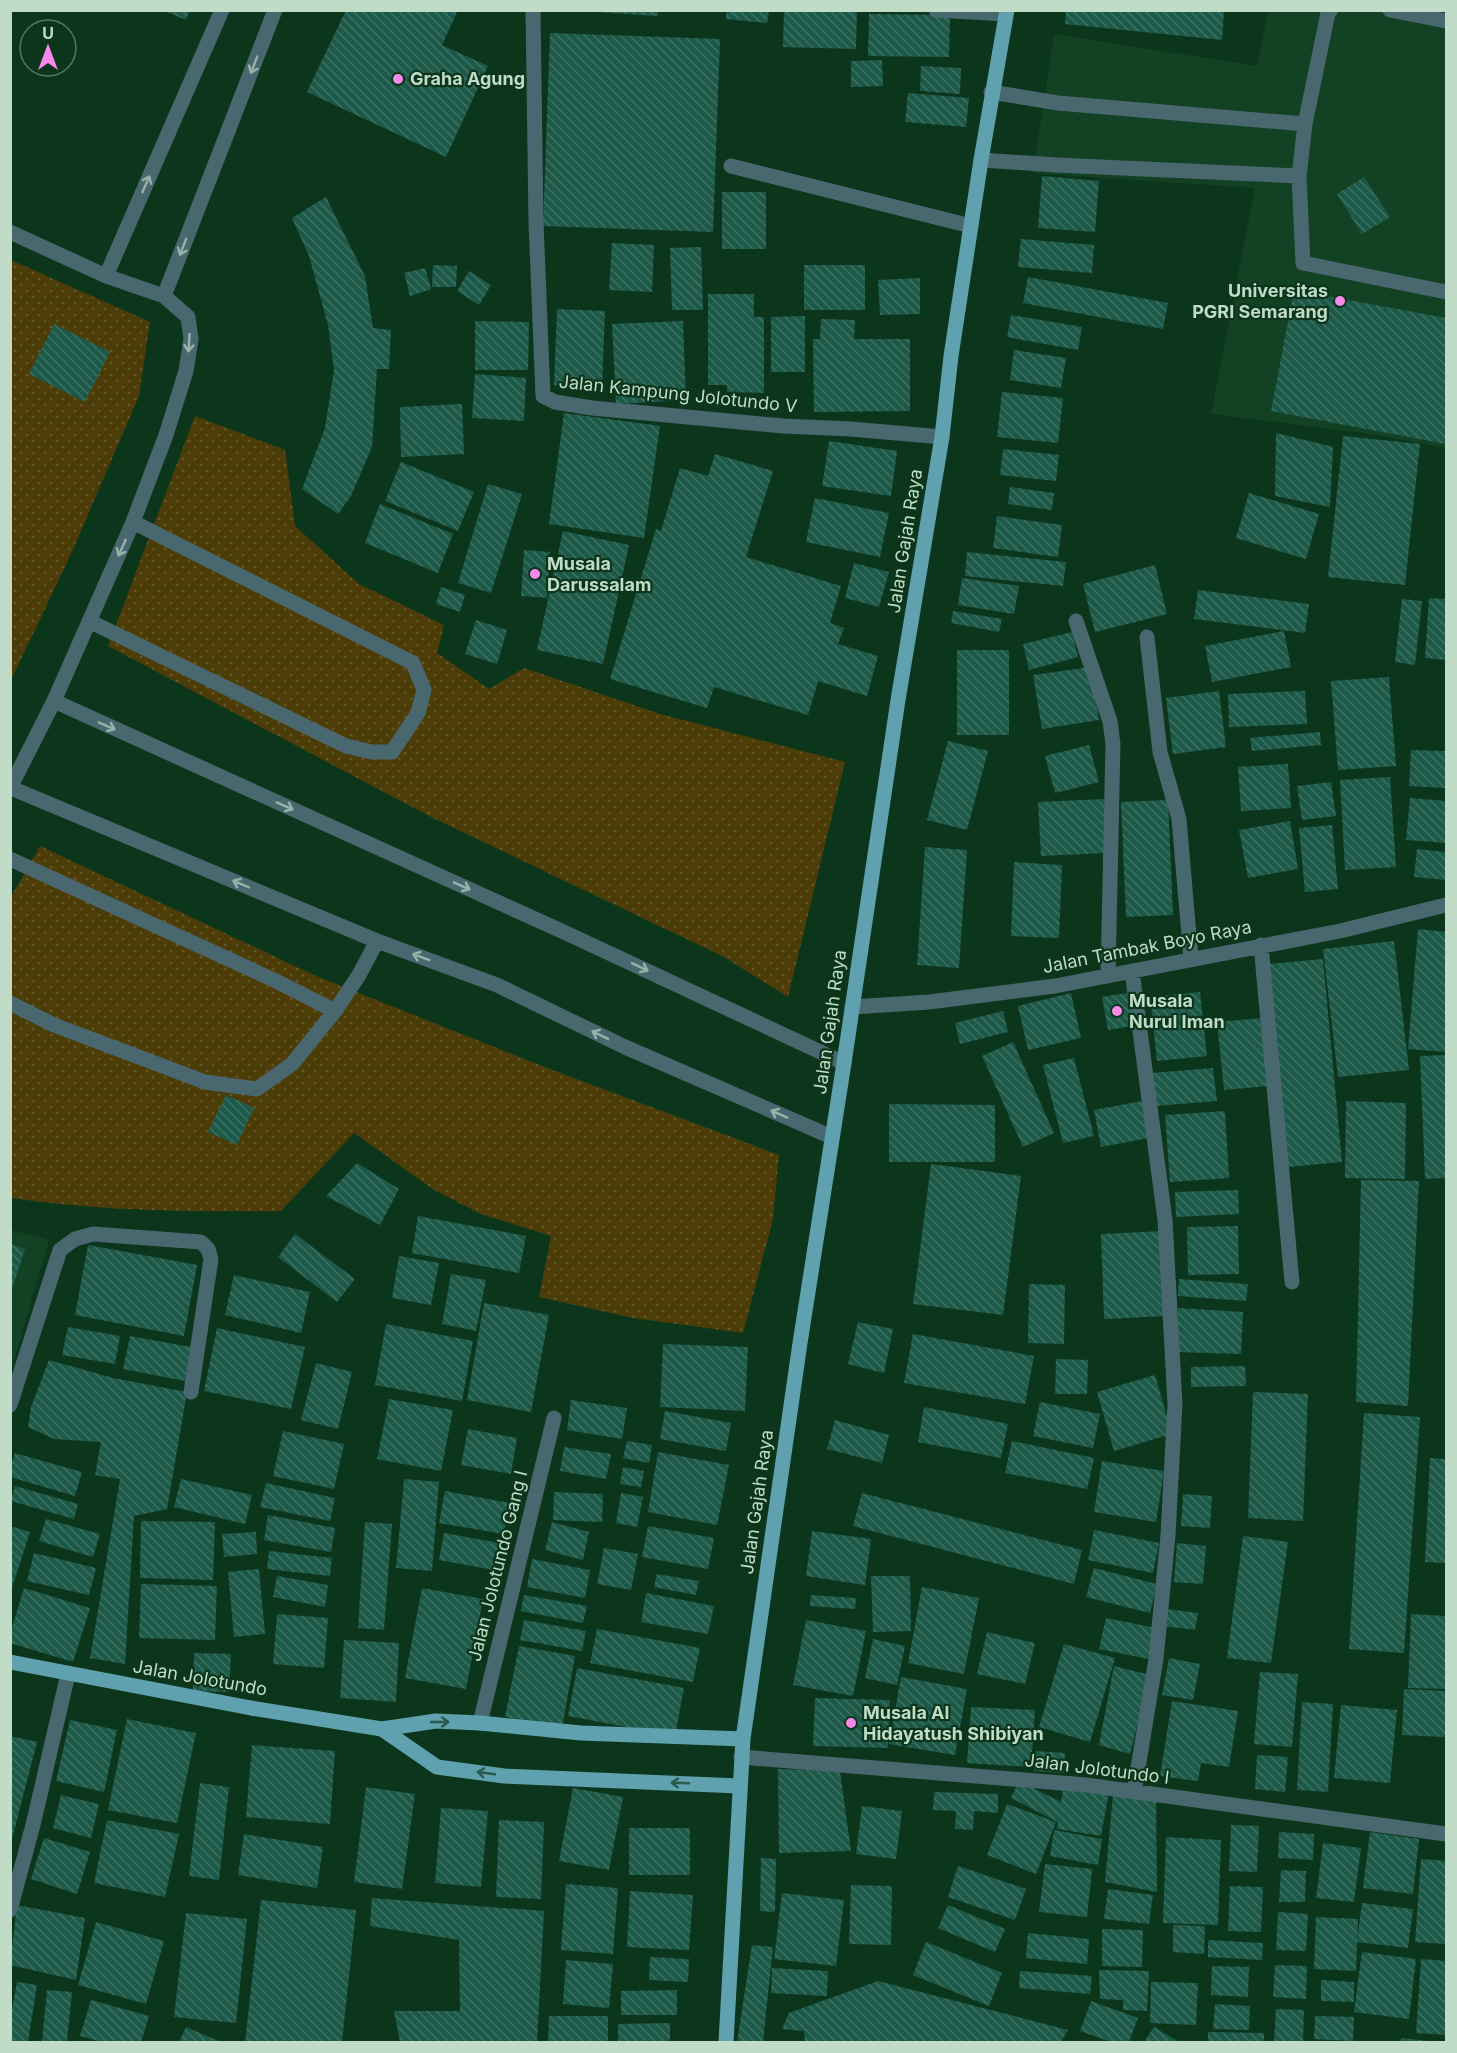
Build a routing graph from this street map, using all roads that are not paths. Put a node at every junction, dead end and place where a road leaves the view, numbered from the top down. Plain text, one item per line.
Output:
1 (222, 10) edge
2 (275, 10) edge
3 (533, 10) edge
4 (936, 10) edge
5 (1332, 10) edge
6 (1390, 10) edge
7 (1006, 12) edge
8 (1446, 21) edge
9 (991, 92) junction
10 (1305, 124) junction
11 (981, 160) junction
12 (731, 166) dead end
13 (1299, 176) junction
14 (971, 226) junction
15 (10, 232) edge
16 (106, 276) junction
17 (1446, 292) edge
18 (164, 296) junction
19 (942, 437) junction
20 (133, 522) junction
21 (88, 621) junction
22 (1076, 621) dead end
23 (1147, 637) dead end
24 (54, 701) junction
25 (10, 788) edge
26 (10, 859) edge
27 (1446, 904) edge
28 (377, 941) junction
29 (1261, 945) junction
30 (1191, 959) junction
31 (1132, 971) junction
32 (1108, 976) junction
33 (10, 1003) edge
34 (852, 1007) junction
35 (335, 1011) junction
36 (844, 1063) junction
37 (832, 1137) junction
38 (1292, 1282) dead end
39 (191, 1392) dead end
40 (10, 1405) edge
41 (554, 1418) dead end
42 (10, 1662) edge
43 (68, 1674) junction
44 (480, 1723) junction
45 (382, 1729) junction
46 (743, 1739) junction
47 (741, 1757) junction
48 (739, 1786) junction
49 (1134, 1792) junction
50 (1446, 1834) edge
51 (10, 1910) edge
52 (726, 2043) edge

16 -> 1 street
2 -> 18 street
3 - 19 street, Jalan Kampung Jolotundo V
4 - 7 street
5 - 10 street
6 - 8 street
7 - 9 main road, Jalan Gajah Raya
9 - 10 street
9 - 11 main road, Jalan Gajah Raya
10 - 13 street
11 - 13 street
11 - 14 main road, Jalan Gajah Raya
12 - 14 street
13 - 17 street
14 - 19 main road, Jalan Gajah Raya
15 - 16 street
16 - 18 street
18 -> 20 street
19 - 34 main road, Jalan Gajah Raya
20 -> 21 street
20 - 21 street
21 - 24 street
22 - 32 street
23 - 30 street
24 - 25 street
24 -> 36 street
28 -> 25 street
26 - 35 street
27 - 29 street, Jalan Tambak Boyo Raya
28 - 35 street
37 -> 28 street
29 - 30 street, Jalan Tambak Boyo Raya
29 - 38 street
30 - 31 street, Jalan Tambak Boyo Raya
31 - 32 street, Jalan Tambak Boyo Raya
31 - 49 street
32 - 34 street, Jalan Tambak Boyo Raya
33 - 35 street
34 - 36 main road, Jalan Gajah Raya
36 - 37 main road, Jalan Gajah Raya
37 - 46 main road, Jalan Gajah Raya
39 - 40 street
41 - 44 street, Jalan Jolotundo Gang I
42 - 43 main road, Jalan Jolotundo
43 - 45 main road, Jalan Jolotundo
43 - 51 street
45 -> 44 main road, Jalan Jolotundo
44 - 46 main road, Jalan Jolotundo
48 -> 45 main road, Jalan Jolotundo
46 - 47 main road, Jalan Gajah Raya
47 - 48 main road, Jalan Gajah Raya
47 - 49 street, Jalan Jolotundo I
48 - 52 main road, Jalan Gajah Raya
49 - 50 street, Jalan Jolotundo I

